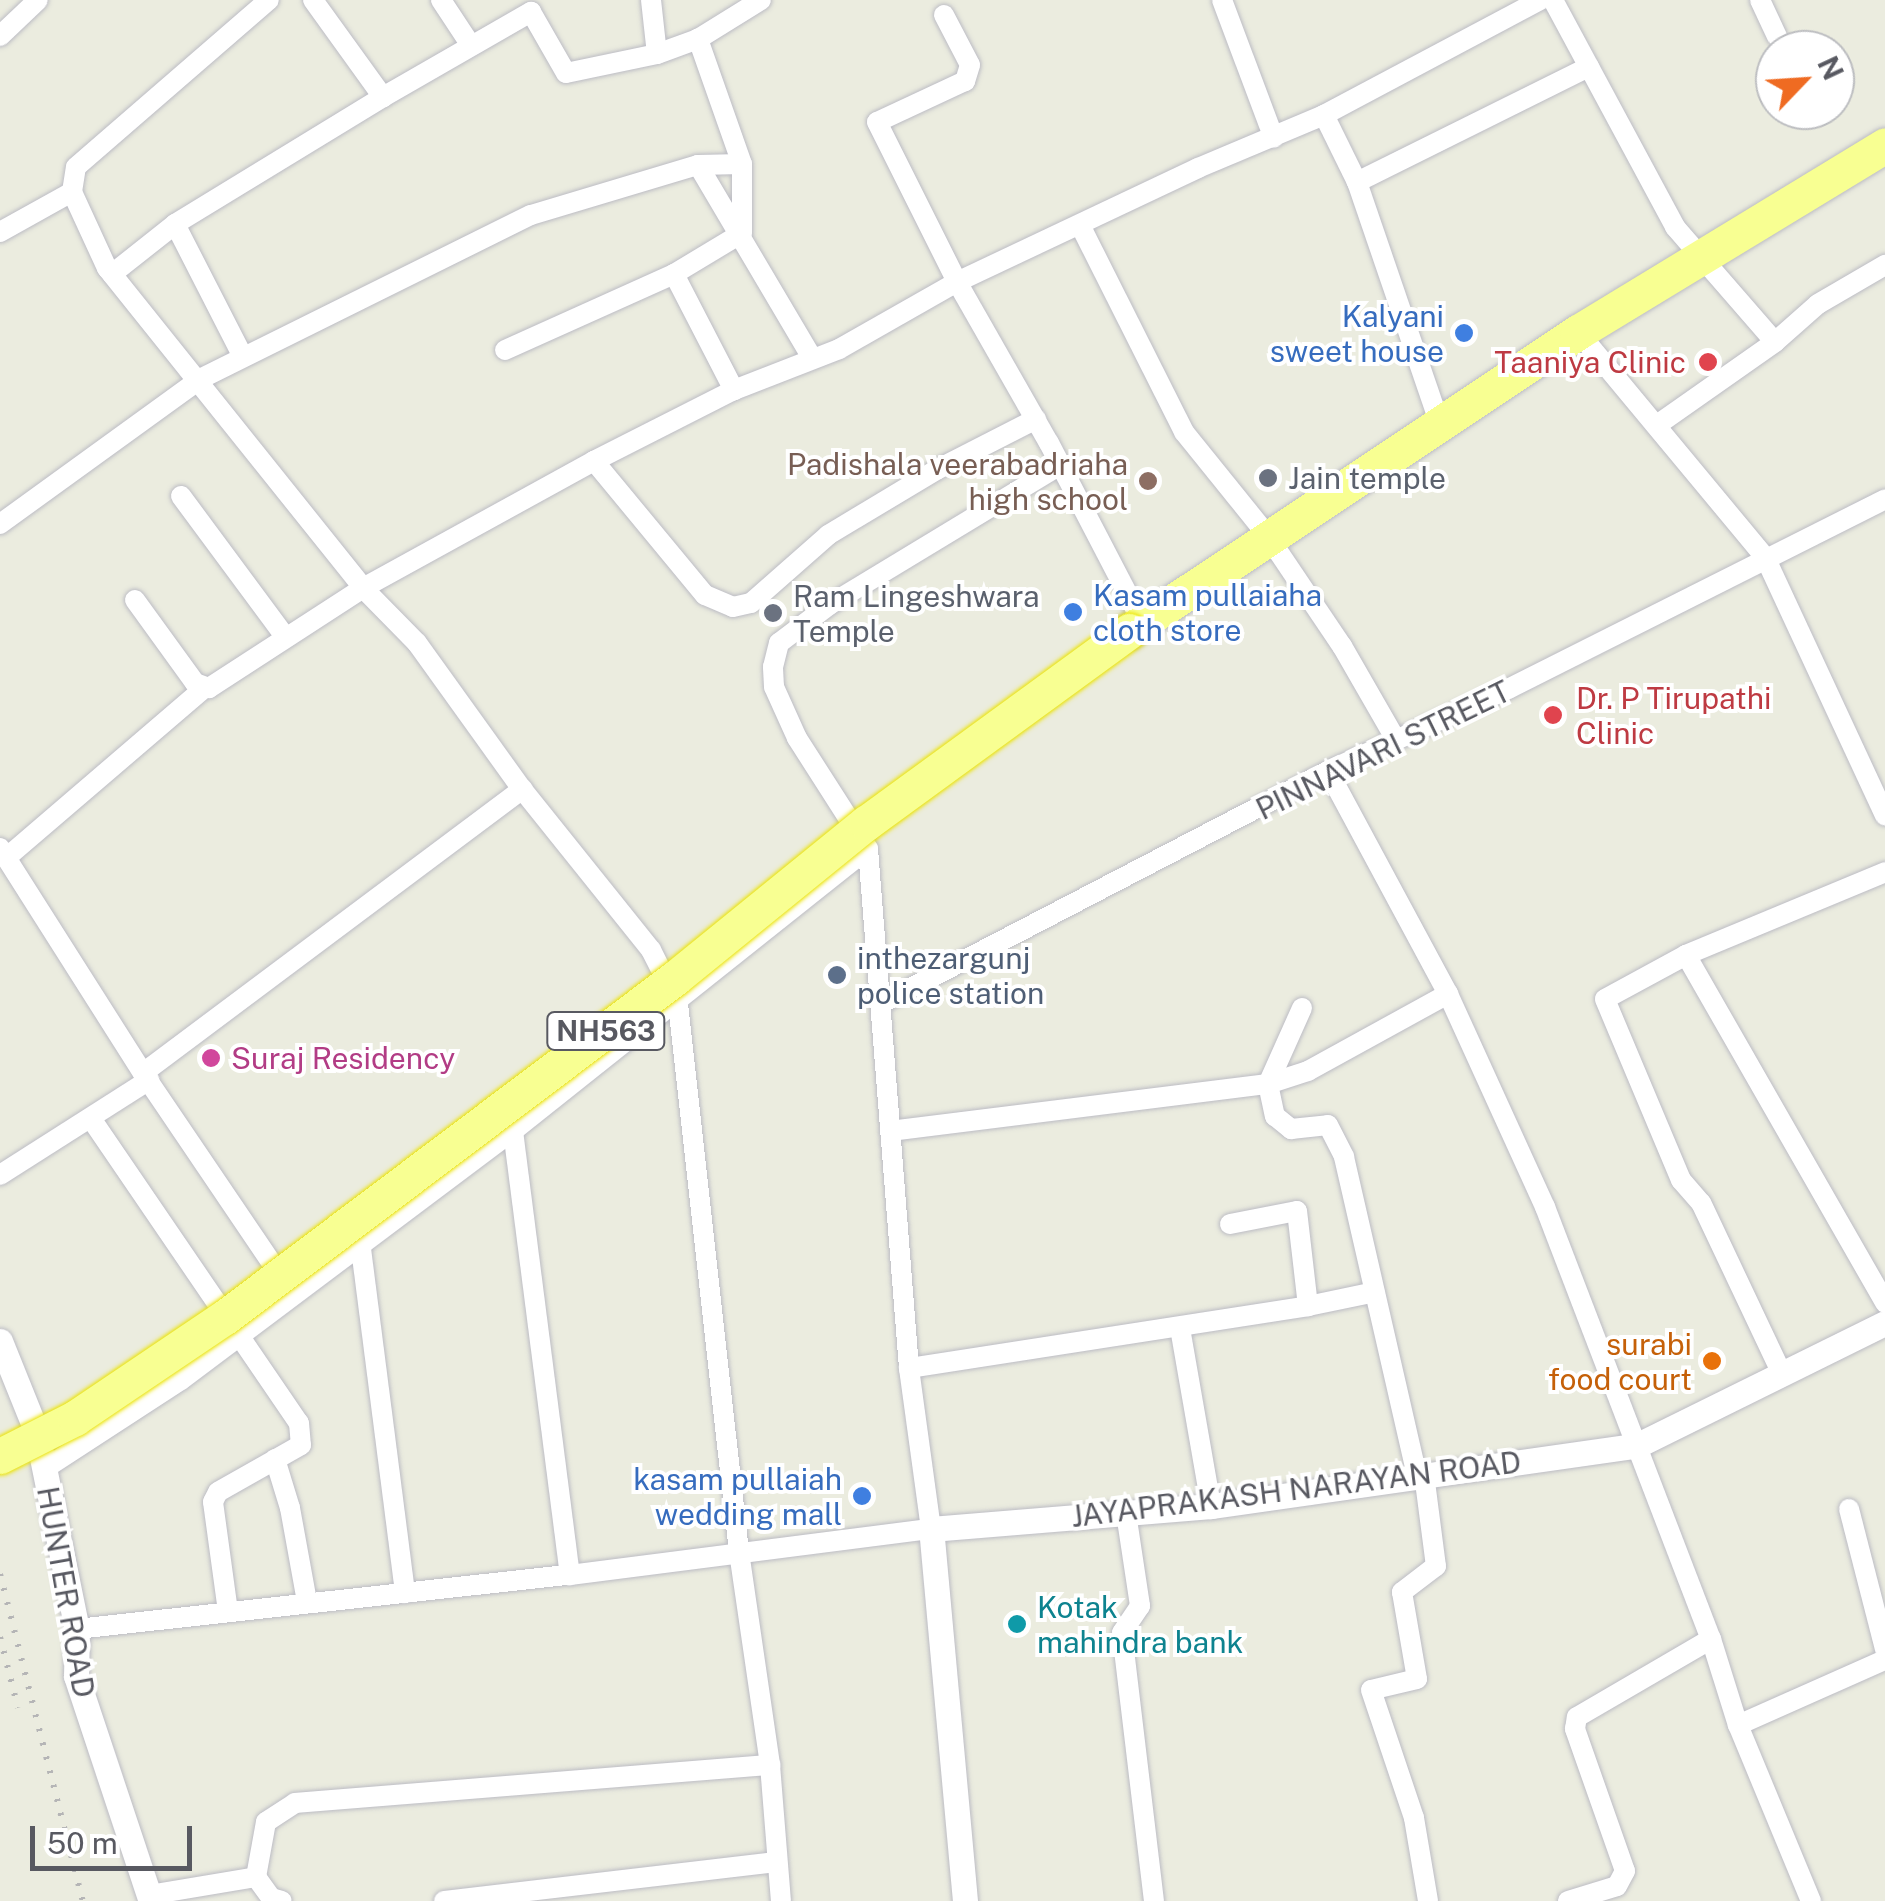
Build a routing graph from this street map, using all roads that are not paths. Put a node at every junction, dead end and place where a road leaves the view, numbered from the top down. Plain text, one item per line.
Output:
1 (38, 0) edge
2 (268, 0) edge
3 (312, 0) edge
4 (441, 0) edge
5 (652, 0) edge
6 (762, 0) edge
7 (1222, 0) edge
8 (1540, 0) edge
9 (1553, 0) edge
10 (1760, 0) edge
11 (944, 15) dead end
12 (1774, 30) edge
13 (0, 36) edge
14 (698, 39) junction
15 (470, 44) junction
16 (657, 54) junction
17 (1589, 67) junction
18 (383, 97) junction
19 (1324, 115) junction
20 (1274, 138) junction
21 (1885, 145) edge
22 (742, 164) junction
23 (698, 166) junction
24 (1357, 182) junction
25 (72, 192) junction
26 (175, 224) junction
27 (1080, 224) junction
28 (0, 232) edge
29 (742, 233) junction
30 (1697, 257) junction
31 (1885, 266) edge
32 (112, 274) junction
33 (674, 274) junction
34 (956, 282) junction
35 (1578, 332) junction
36 (1775, 342) junction
37 (505, 350) dead end
38 (242, 355) junction
39 (812, 358) junction
40 (200, 380) junction
41 (734, 390) junction
42 (1036, 420) junction
43 (1440, 424) junction
44 (1657, 426) junction
45 (594, 460) junction
46 (1060, 465) junction
47 (181, 496) dead end
48 (1885, 499) edge
49 (0, 524) edge
50 (1267, 535) junction
51 (1765, 557) junction
52 (362, 588) junction
53 (135, 600) dead end
54 (1136, 626) junction
55 (284, 635) junction
56 (204, 688) junction
57 (1396, 740) junction
58 (1328, 770) junction
59 (522, 789) junction
60 (1883, 807) edge
61 (868, 850) junction
62 (3, 853) edge
63 (1885, 872) edge
64 (1686, 955) junction
65 (1448, 994) junction
66 (678, 1004) junction
67 (882, 1004) junction
68 (1302, 1008) dead end
69 (146, 1076) junction
70 (1268, 1084) junction
71 (92, 1120) junction
72 (513, 1131) junction
73 (890, 1131) junction
74 (0, 1175) edge
75 (1230, 1224) dead end
76 (360, 1241) junction
77 (1375, 1292) junction
78 (292, 1294) junction
79 (1885, 1303) edge
80 (1308, 1306) junction
81 (1885, 1322) edge
82 (1180, 1328) junction
83 (238, 1336) junction
84 (0, 1341) edge
85 (908, 1368) junction
86 (1782, 1374) junction
87 (1638, 1446) junction
88 (0, 1456) edge
89 (275, 1458) junction
90 (44, 1469) junction
91 (1420, 1474) junction
92 (1211, 1506) junction
93 (1849, 1509) dead end
94 (1126, 1513) junction
95 (931, 1530) junction
96 (739, 1552) junction
97 (570, 1576) junction
98 (405, 1593) junction
99 (307, 1602) junction
100 (228, 1611) junction
101 (77, 1629) junction
102 (1711, 1640) junction
103 (1885, 1649) edge
104 (1885, 1660) edge
105 (1738, 1725) junction
106 (770, 1764) junction
107 (776, 1862) junction
108 (256, 1878) junction
109 (150, 1898) edge
110 (282, 1901) edge
111 (444, 1901) edge
112 (781, 1901) edge
113 (965, 1901) edge
114 (1154, 1901) edge
115 (1428, 1901) edge
116 (1568, 1901) edge
117 (1810, 1901) edge

1 - 13 street
2 - 25 street
3 - 18 street
4 - 15 street
5 - 16 street
6 - 14 street
7 - 20 street
8 - 19 street
9 - 17 street
10 - 12 street
11 - 34 street
14 - 16 street
14 - 22 street
15 - 16 street
15 - 18 street
17 - 24 street
17 - 30 street
18 - 26 street
19 - 20 street
19 - 24 street
20 - 27 street
21 - 30 highway, NH563
22 - 23 street
22 - 29 street
23 - 29 street
23 - 38 street
24 - 43 street
25 - 28 street
25 - 32 street
26 - 32 street
26 - 38 street
27 - 34 street
27 - 50 street
29 - 33 street
29 - 39 street
30 - 35 highway, NH563
30 - 36 street
31 - 36 street
32 - 40 street
33 - 37 street
33 - 41 street
34 - 39 street
34 - 42 street
35 - 43 highway, NH563
35 - 44 street
36 - 44 street
38 - 40 street
39 - 41 street
40 - 49 street
40 - 52 street
41 - 45 street
42 - 45 street
42 - 46 street
43 - 50 highway, NH563
44 - 51 street
45 - 52 street
46 - 54 street
46 - 61 street
47 - 55 street
48 - 51 street, PINNAVARI STREET
50 - 54 highway, NH563
50 - 57 street
51 - 57 street, PINNAVARI STREET
51 - 60 street
52 - 55 street
52 - 59 street
53 - 56 street
54 - 88 highway, NH563, bridge
55 - 56 street
56 - 62 street
57 - 58 street, PINNAVARI STREET
58 - 65 street
58 - 67 street, PINNAVARI STREET
59 - 66 street
59 - 69 street
61 - 66 street
61 - 67 street
62 - 69 street
63 - 64 street
64 - 79 street
64 - 86 street
65 - 70 street
65 - 87 street
66 - 72 street
66 - 96 street
67 - 73 street
68 - 70 street
69 - 71 street
69 - 78 street
70 - 73 street
70 - 77 street
71 - 74 street
71 - 83 street
72 - 76 street
72 - 97 street
73 - 85 street
75 - 80 street
76 - 78 street
76 - 98 street
77 - 80 street
77 - 91 street
78 - 83 street
80 - 82 street
81 - 86 street, JAYAPRAKASH NARAYAN ROAD
82 - 85 street
82 - 92 street
83 - 89 street
83 - 90 street
84 - 90 street, HUNTER ROAD
85 - 95 street
86 - 87 street, JAYAPRAKASH NARAYAN ROAD
87 - 91 street, JAYAPRAKASH NARAYAN ROAD
87 - 102 street
89 - 99 street
89 - 100 street
90 - 101 street, HUNTER ROAD
91 - 92 street, JAYAPRAKASH NARAYAN ROAD
91 - 115 street
92 - 94 street, JAYAPRAKASH NARAYAN ROAD
93 - 103 street
94 - 95 street, JAYAPRAKASH NARAYAN ROAD
94 - 114 street
95 - 96 street
95 - 113 street
96 - 97 street
96 - 106 street
97 - 98 street
98 - 99 street
99 - 100 street
100 - 101 street
101 - 109 street, HUNTER ROAD
102 - 105 street
102 - 116 street
104 - 105 street
105 - 117 street
106 - 107 street
106 - 108 street
107 - 111 street
107 - 112 street
108 - 109 street
108 - 110 street

